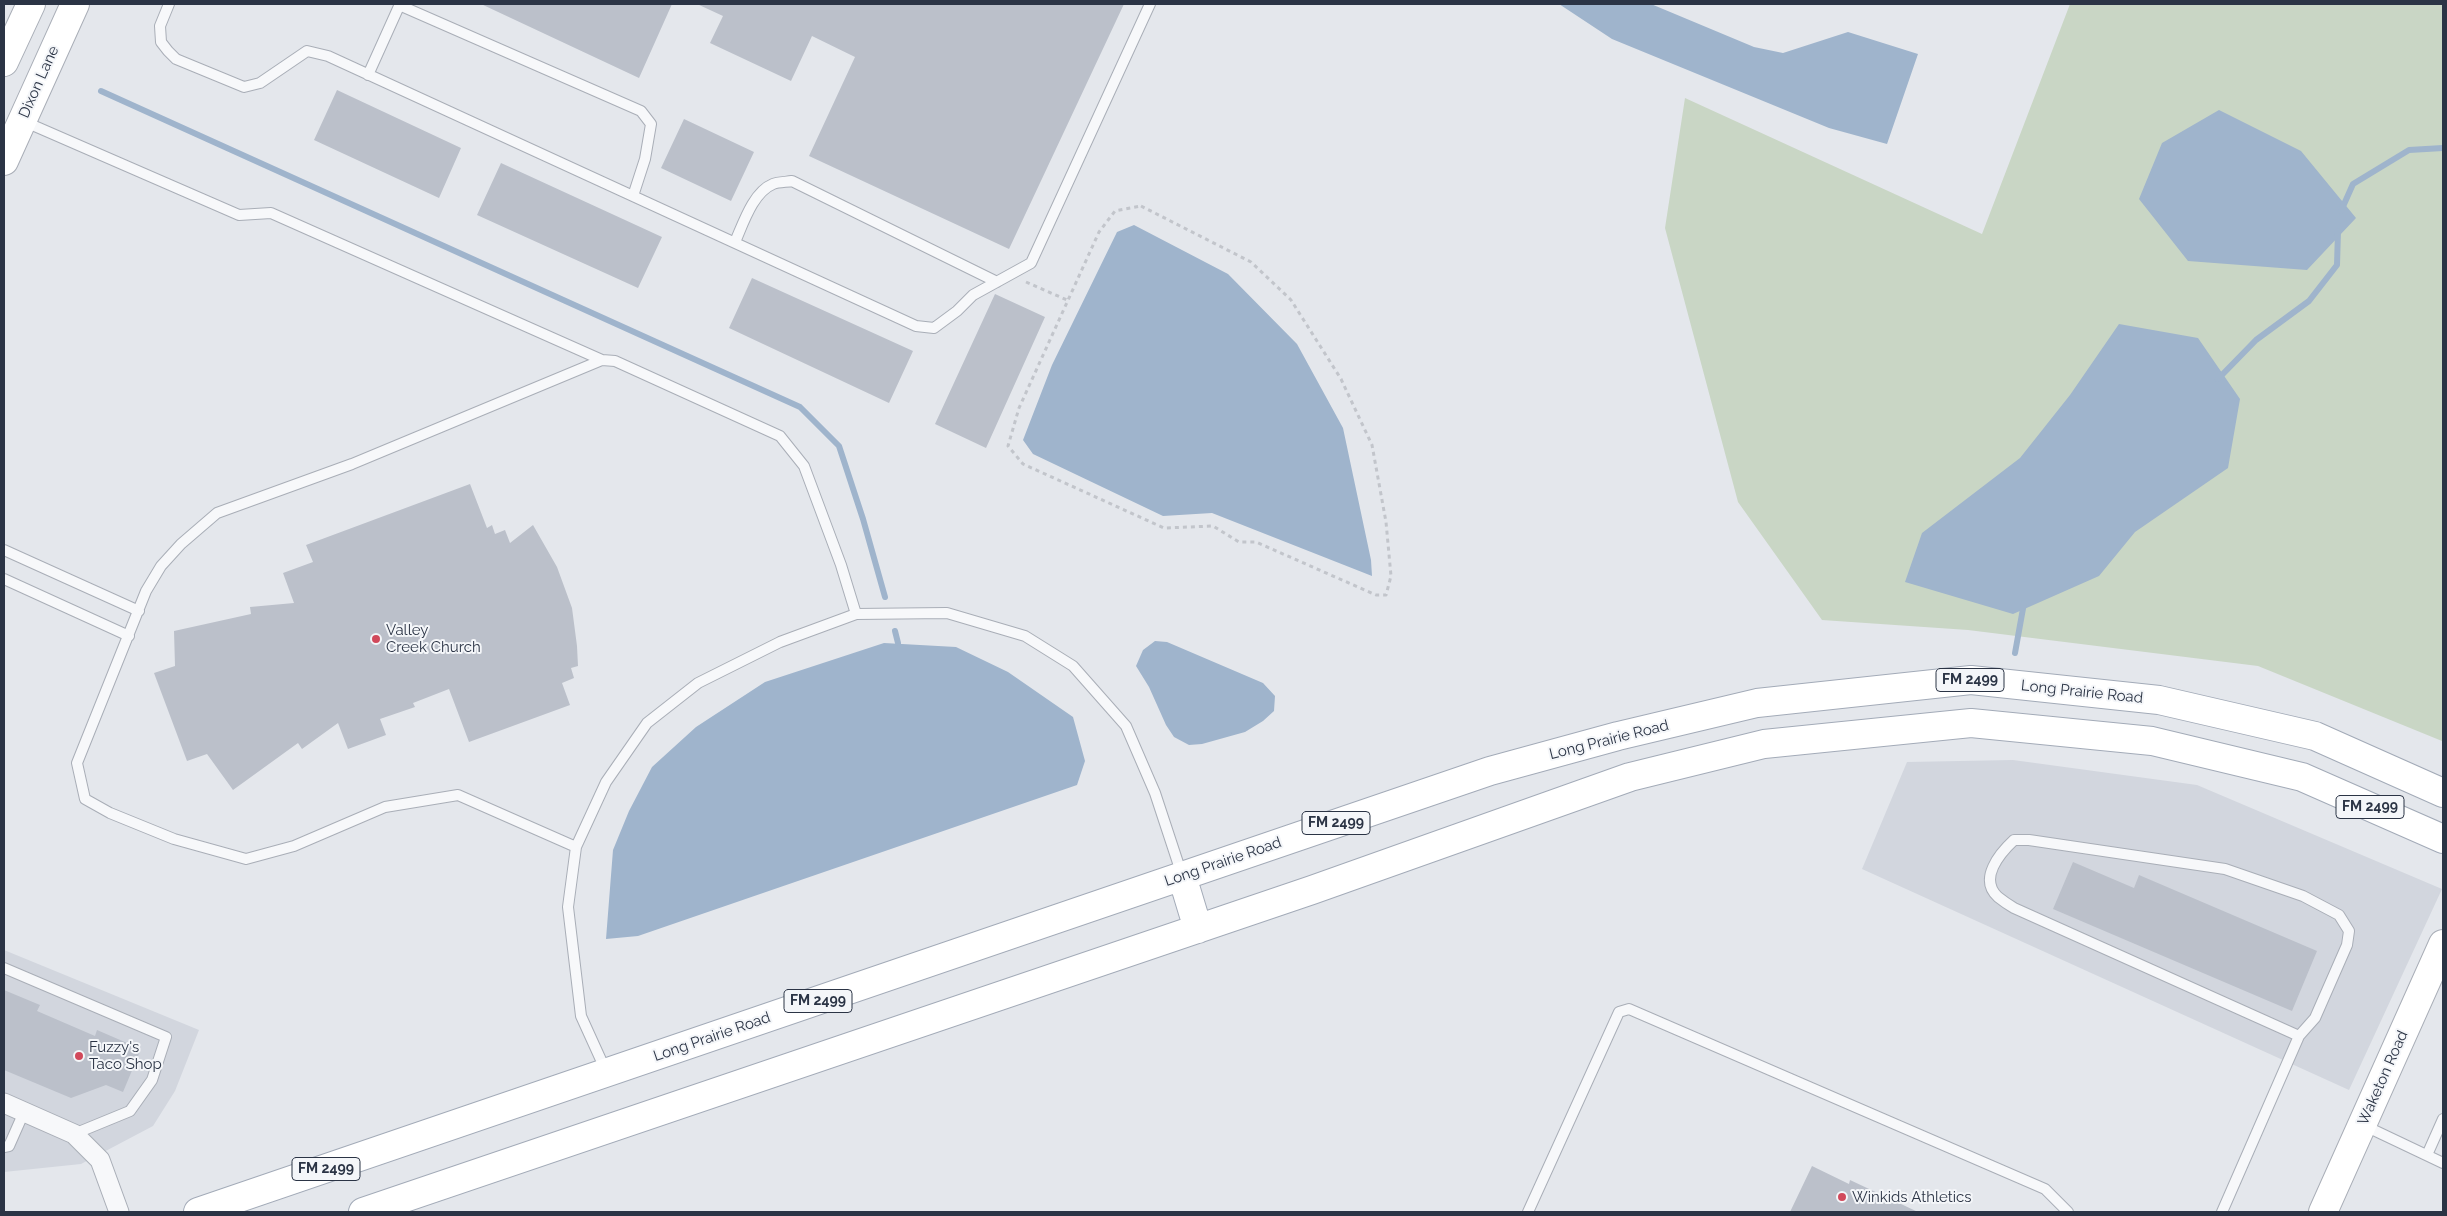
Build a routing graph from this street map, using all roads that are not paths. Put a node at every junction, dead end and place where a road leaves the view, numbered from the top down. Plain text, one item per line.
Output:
1 (31, 4) edge
2 (75, 4) edge
3 (169, 4) edge
4 (400, 4) edge
5 (1150, 4) edge
6 (4, 62) edge
7 (368, 75) junction
8 (22, 120) junction
9 (4, 160) edge
10 (632, 196) junction
11 (735, 242) junction
12 (997, 282) junction
13 (602, 360) junction
14 (4, 550) edge
15 (4, 579) edge
16 (139, 611) junction
17 (856, 614) junction
18 (129, 636) junction
19 (2443, 793) edge
20 (2443, 839) edge
21 (576, 847) junction
22 (1182, 876) junction
23 (1198, 929) junction
24 (2443, 944) edge
25 (4, 968) edge
26 (2299, 1036) junction
27 (607, 1073) junction
28 (4, 1103) edge
29 (24, 1112) junction
30 (2443, 1119) edge
31 (2362, 1125) junction
32 (74, 1134) junction
33 (4, 1147) edge
34 (2427, 1155) junction
35 (2443, 1163) edge
36 (119, 1212) edge
37 (198, 1212) edge
38 (363, 1212) edge
39 (1528, 1212) edge
40 (2068, 1212) edge
41 (2222, 1212) edge
42 (2323, 1212) edge

1 - 6 main road
2 - 8 main road, Dixon Lane
3 - 7 lane
4 - 7 lane
4 - 10 lane
5 - 12 lane
7 - 10 lane
8 - 9 main road, Dixon Lane
8 - 13 lane
10 - 11 lane
11 - 12 lane
11 - 12 lane
13 - 16 lane
13 - 17 lane
14 - 16 lane
15 - 18 lane
16 - 18 lane
17 - 21 lane
17 - 22 lane
18 - 21 lane
19 - 22 main road, Long Prairie Road / FM 2499
20 - 23 main road, FM 2499
21 - 27 lane
22 - 23 main road
22 - 27 main road, Long Prairie Road / FM 2499
23 - 38 main road, FM 2499
24 - 31 main road, Waketon Road
25 - 32 lane
26 - 26 lane
26 - 41 lane
27 - 37 main road, Long Prairie Road / FM 2499
28 - 29 street
29 - 32 street
29 - 33 lane
30 - 34 lane
31 - 34 lane
31 - 42 main road, Waketon Road
32 - 36 street
34 - 35 lane
39 - 40 lane

